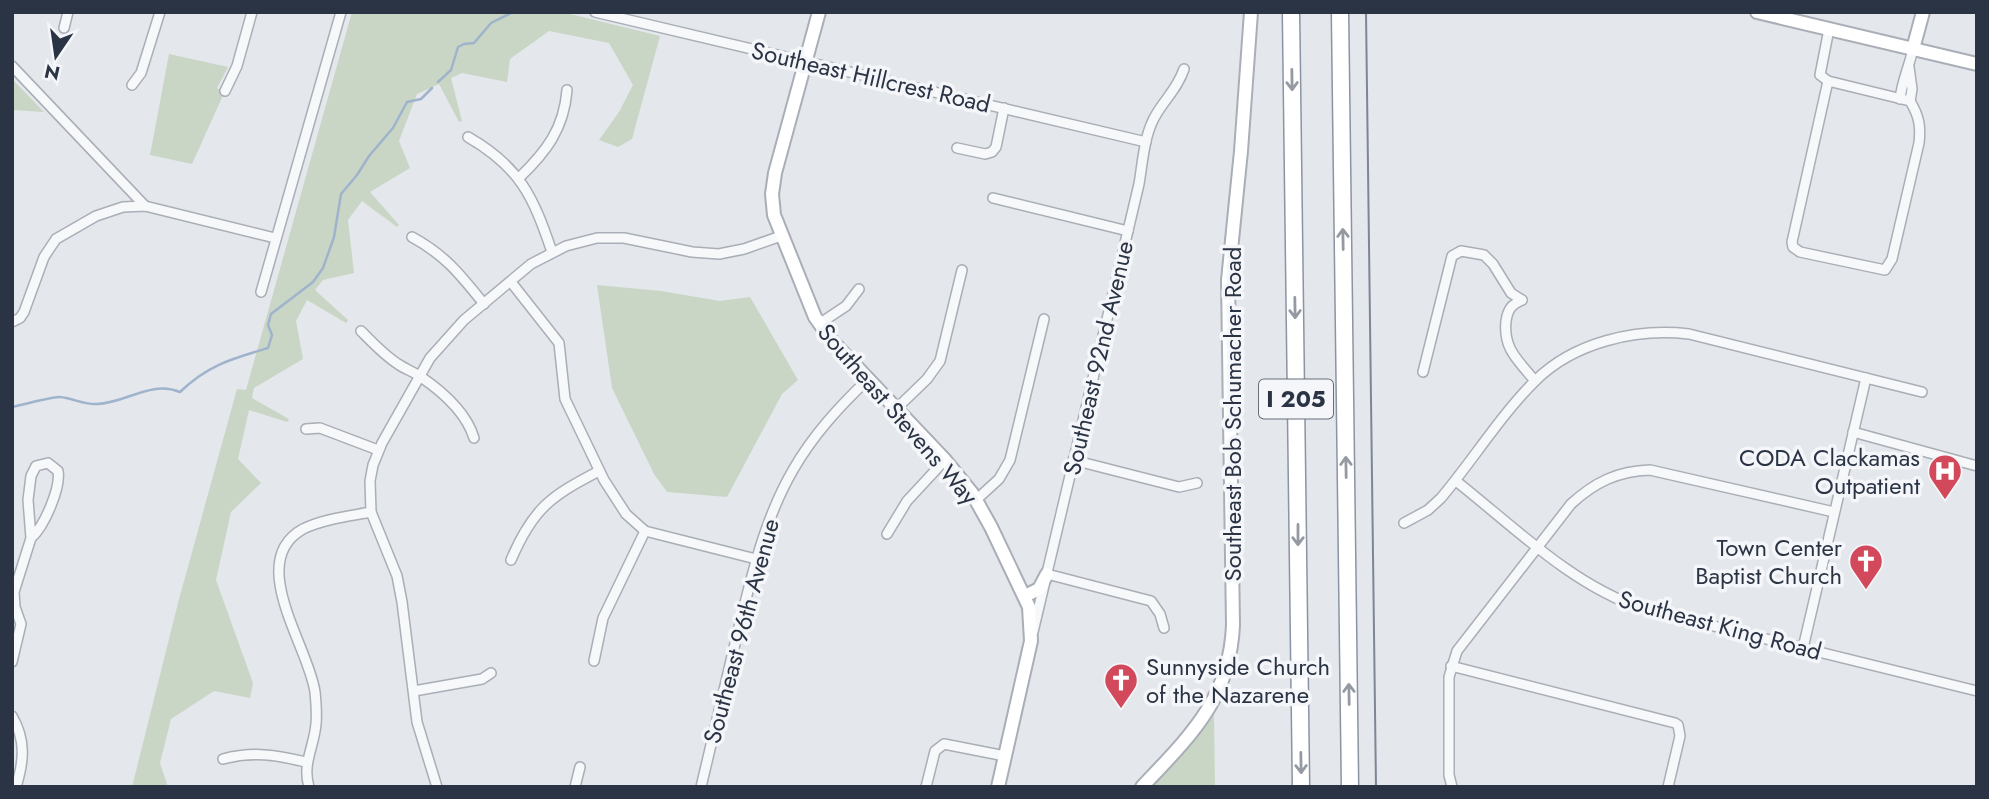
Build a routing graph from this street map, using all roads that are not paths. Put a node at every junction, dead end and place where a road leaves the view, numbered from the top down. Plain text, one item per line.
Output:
1 (68, 12) edge
2 (160, 12) edge
3 (252, 12) edge
4 (341, 12) edge
5 (595, 12) edge
6 (819, 12) edge
7 (1251, 12) edge
8 (1291, 12) edge
9 (1340, 12) edge
10 (1757, 12) edge
11 (1923, 12) edge
12 (64, 28) dead end
13 (1829, 29) junction
14 (1913, 49) junction
15 (806, 62) junction
16 (1977, 64) edge
17 (12, 66) edge
18 (1909, 67) junction
19 (1184, 69) dead end
20 (1828, 81) junction
21 (132, 85) dead end
22 (567, 90) dead end
23 (225, 91) dead end
24 (1900, 99) junction
25 (1910, 101) junction
26 (1004, 108) junction
27 (468, 136) dead end
28 (1146, 142) junction
29 (957, 148) dead end
30 (519, 178) junction
31 (993, 198) dead end
32 (145, 206) junction
33 (1128, 231) junction
34 (781, 236) junction
35 (275, 237) junction
36 (412, 237) dead end
37 (552, 252) junction
38 (962, 270) dead end
39 (511, 282) junction
40 (859, 289) dead end
41 (261, 292) dead end
42 (484, 304) junction
43 (1044, 319) dead end
44 (12, 322) edge
45 (819, 324) junction
46 (361, 331) dead end
47 (1423, 372) dead end
48 (420, 376) junction
49 (1866, 378) junction
50 (868, 379) junction
51 (1535, 381) junction
52 (1922, 392) dead end
53 (897, 409) junction
54 (306, 429) dead end
55 (1853, 432) junction
56 (474, 438) dead end
57 (379, 450) junction
58 (945, 460) junction
59 (1073, 460) junction
60 (1977, 466) edge
61 (599, 471) junction
62 (1455, 481) junction
63 (1197, 483) dead end
64 (976, 500) junction
65 (371, 512) junction
66 (1834, 512) junction
67 (1404, 523) dead end
68 (645, 531) junction
69 (887, 534) dead end
70 (31, 538) junction
71 (1538, 546) junction
72 (756, 559) junction
73 (511, 560) dead end
74 (1047, 574) junction
75 (1025, 596) junction
76 (14, 607) edge
77 (1164, 628) dead end
78 (1031, 641) junction
79 (1802, 648) junction
80 (594, 661) dead end
81 (12, 662) edge
82 (1451, 666) junction
83 (491, 673) dead end
84 (414, 691) junction
85 (1977, 691) edge
86 (12, 716) edge
87 (1005, 756) junction
88 (223, 759) dead end
89 (306, 762) junction
90 (580, 767) dead end
91 (16, 787) edge
92 (309, 787) edge
93 (437, 787) edge
94 (575, 787) edge
95 (701, 787) edge
96 (926, 787) edge
97 (998, 787) edge
98 (1142, 787) edge
99 (1301, 787) edge
100 (1350, 787) edge
101 (1452, 787) edge
102 (1668, 787) edge

1 - 12 street
2 - 21 street
3 - 23 street
4 - 35 street
5 - 15 street, Southeast Hillcrest Road
6 - 15 street, Southeast Stevens Way
7 - 98 street, Southeast Bob Schumacher Road
8 -> 99 highway, I 205
100 -> 9 highway, I 205
10 - 13 street
11 - 14 street
13 - 14 street
13 - 20 street
14 - 16 street
14 - 18 street
15 - 26 street, Southeast Hillcrest Road
15 - 34 street, Southeast Stevens Way
17 - 32 street
18 - 24 street
18 - 25 street
19 - 28 street, Southeast 92nd Avenue
20 - 24 street
20 - 25 street
22 - 30 street
24 - 25 street
26 - 28 street, Southeast Hillcrest Road
26 - 29 street
27 - 30 street
28 - 33 street, Southeast 92nd Avenue
30 - 37 street
31 - 33 street
32 - 35 street
32 - 44 street
33 - 59 street, Southeast 92nd Avenue
34 - 37 street
34 - 45 street, Southeast Stevens Way
35 - 41 street
36 - 42 street
37 - 39 street
38 - 53 street
39 - 42 street
39 - 61 street
40 - 45 street
42 - 48 street
43 - 64 street
45 - 50 street, Southeast Stevens Way
46 - 48 street
47 - 51 street
48 - 56 street
48 - 57 street
49 - 51 street
49 - 52 street
49 - 55 street
50 - 53 street, Southeast Stevens Way
50 - 72 street, Southeast 96th Avenue
51 - 62 street
53 - 58 street, Southeast Stevens Way
54 - 57 street
55 - 60 street
55 - 66 street
57 - 65 street
58 - 64 street, Southeast Stevens Way
58 - 69 street
59 - 63 street
59 - 74 street, Southeast 92nd Avenue
61 - 68 street
61 - 73 street
62 - 67 street
62 - 71 street, Southeast King Road
64 - 75 street, Southeast Stevens Way
65 - 84 street
65 - 89 street
66 - 71 street
66 - 79 street
68 - 72 street
68 - 80 street
70 - 70 street
70 - 76 street
71 - 79 street, Southeast King Road
71 - 82 street
72 - 95 street, Southeast 96th Avenue
74 - 75 street
74 - 77 street
74 - 78 street, Southeast 92nd Avenue
75 - 78 street, Southeast Stevens Way
76 - 81 street
78 - 87 street, Southeast 92nd Avenue
79 - 85 street, Southeast King Road
82 - 101 street
82 - 102 street
83 - 84 street
84 - 93 street
86 - 91 street
87 - 96 street
87 - 97 street, Southeast 92nd Avenue
88 - 89 street
89 - 92 street
90 - 94 street

